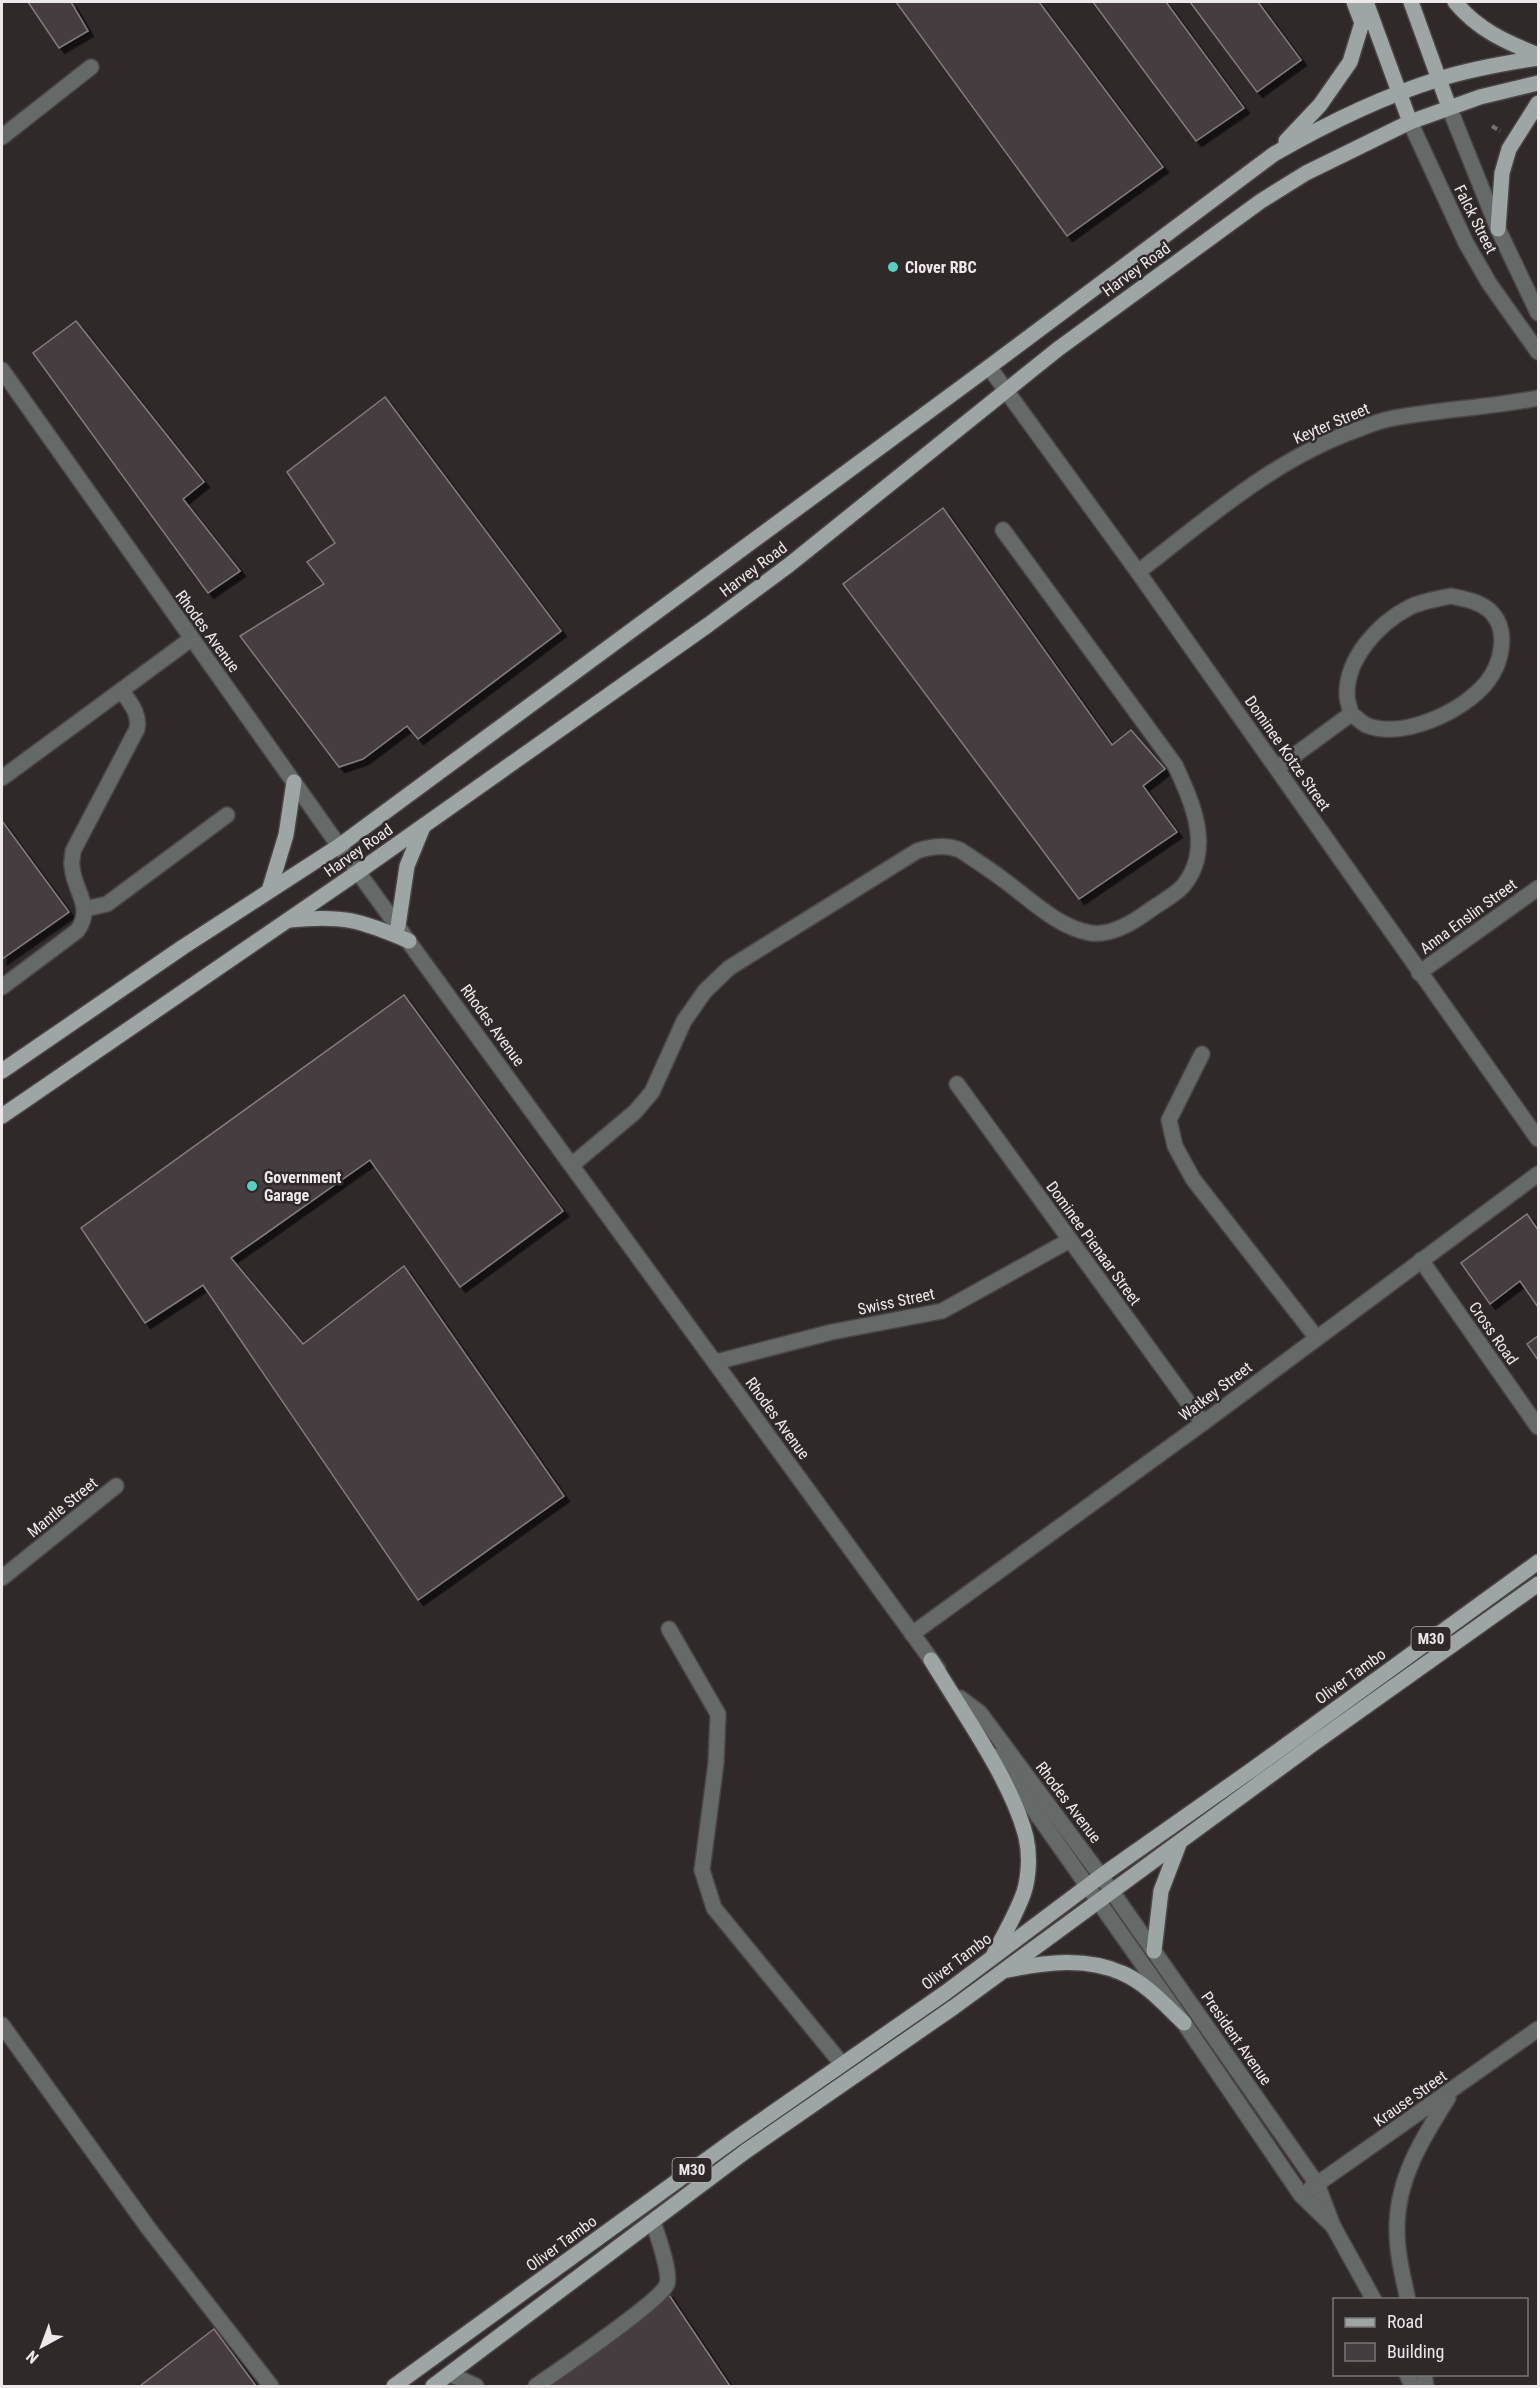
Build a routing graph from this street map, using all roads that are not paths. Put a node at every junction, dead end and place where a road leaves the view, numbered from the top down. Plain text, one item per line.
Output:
1 (1354, 2) edge
2 (1366, 2) edge
3 (1411, 2) edge
4 (1455, 2) edge
5 (1539, 57) edge
6 (91, 67) dead end
7 (1439, 79) junction
8 (1539, 83) edge
9 (1399, 94) junction
10 (1539, 103) edge
11 (1449, 107) junction
12 (1410, 122) junction
13 (2, 137) edge
14 (1274, 154) junction
15 (1498, 229) junction
16 (1539, 313) edge
17 (1539, 352) edge
18 (989, 367) junction
19 (2, 370) edge
20 (1006, 390) junction
21 (1539, 398) edge
22 (1003, 530) dead end
23 (1138, 572) junction
24 (191, 639) junction
25 (122, 691) junction
26 (1351, 714) junction
27 (1277, 768) junction
28 (2, 778) edge
29 (294, 782) junction
30 (227, 816) dead end
31 (423, 827) junction
32 (339, 846) junction
33 (358, 872) junction
34 (1539, 888) edge
35 (269, 891) junction
36 (85, 909) junction
37 (287, 921) junction
38 (398, 926) junction
39 (409, 941) junction
40 (1419, 973) junction
41 (2, 987) edge
42 (1202, 1054) dead end
43 (2, 1071) edge
44 (957, 1084) dead end
45 (2, 1116) edge
46 (1539, 1139) edge
47 (573, 1164) junction
48 (1539, 1174) edge
49 (1070, 1240) junction
50 (1421, 1260) junction
51 (1316, 1337) junction
52 (716, 1362) junction
53 (1203, 1423) junction
54 (1539, 1427) edge
55 (116, 1486) dead end
56 (1539, 1562) edge
57 (2, 1578) edge
58 (1539, 1584) edge
59 (669, 1629) dead end
60 (912, 1634) junction
61 (931, 1660) junction
62 (960, 1698) junction
63 (1179, 1844) junction
64 (1101, 1876) junction
65 (1087, 1886) junction
66 (1112, 1892) junction
67 (1098, 1902) junction
68 (1154, 1951) junction
69 (993, 1956) junction
70 (1002, 1971) junction
71 (1184, 2023) junction
72 (2, 2025) edge
73 (1539, 2029) edge
74 (842, 2064) junction
75 (1453, 2091) junction
76 (735, 2139) junction
77 (746, 2151) junction
78 (1317, 2184) junction
79 (1301, 2195) junction
80 (653, 2221) junction
81 (1333, 2226) junction
82 (1373, 2298) edge
83 (1408, 2298) edge
84 (450, 2374) junction
85 (271, 2386) edge
86 (394, 2386) edge
87 (433, 2386) edge
88 (476, 2386) edge
89 (536, 2386) edge

1 - 14 main road
2 - 9 main road, Falck Street
3 - 7 main road, Falck Street
4 - 5 main road
5 - 7 main road, Harvey Road
6 - 13 street
7 - 9 main road, Harvey Road
7 - 11 main road, Falck Street
8 - 11 main road, Harvey Road
9 - 12 main road, Falck Street
9 - 14 main road, Harvey Road
10 - 15 main road
11 - 12 main road, Harvey Road
11 - 15 street, Falck Street
12 - 17 street, Falck Street
12 - 20 main road, Harvey Road
14 - 18 main road, Harvey Road
15 - 16 street, Falck Street
18 - 20 street, Dominee Kotze Street
18 - 32 main road, Harvey Road
19 - 24 street, Rhodes Avenue
20 - 23 street, Dominee Kotze Street
20 - 31 main road, Harvey Road
21 - 23 street, Keyter Street
22 - 47 street
23 - 27 street, Dominee Kotze Street
24 - 25 street
24 - 29 street, Rhodes Avenue
25 - 28 street
25 - 36 street
26 - 26 street
26 - 27 street
27 - 40 street, Dominee Kotze Street
29 - 32 street, Rhodes Avenue
29 - 35 main road
30 - 36 street
31 - 33 main road, Harvey Road
31 - 38 main road
32 - 33 street, Rhodes Avenue
32 - 35 main road, Harvey Road
33 - 37 main road, Harvey Road
33 - 38 street, Rhodes Avenue
34 - 40 street, Anna Enslin Street
35 - 43 main road, Harvey Road
36 - 41 street
37 - 39 main road
37 - 45 main road, Harvey Road
38 - 39 street, Rhodes Avenue
39 - 47 street, Rhodes Avenue
40 - 46 street, Dominee Kotze Street
42 - 51 street
44 - 49 street, Dominee Pienaar Street
47 - 52 street, Rhodes Avenue
48 - 50 street, Watkey Street
49 - 52 street, Swiss Street
49 - 53 street, Dominee Pienaar Street
50 - 51 street, Watkey Street
50 - 54 street, Cross Road
51 - 53 street, Watkey Street
52 - 60 street, Rhodes Avenue
53 - 60 street, Watkey Street
55 - 57 street, Mantle Street
56 - 64 main road, Oliver Tambo / M30
58 - 63 main road, Oliver Tambo / M30
59 - 74 street
60 - 61 street, Rhodes Avenue
61 - 62 street, Rhodes Avenue
61 - 69 main road
62 - 64 street, Rhodes Avenue
62 - 65 street, Rhodes Avenue
63 - 66 main road, Oliver Tambo / M30
63 - 68 main road
64 - 65 main road, Oliver Tambo / M30
64 - 66 street, President Avenue
65 - 67 street, President Avenue
65 - 69 main road, Oliver Tambo / M30
66 - 67 main road, Oliver Tambo / M30
66 - 68 street, President Avenue
67 - 70 main road, Oliver Tambo / M30
67 - 71 street, President Avenue
68 - 78 street, President Avenue
69 - 74 main road, Oliver Tambo / M30
70 - 71 main road
70 - 77 main road, Oliver Tambo / M30
71 - 79 street, President Avenue
72 - 85 street
73 - 75 street, Krause Street
74 - 76 main road, Oliver Tambo / M30
75 - 78 street, Krause Street
75 - 83 street
76 - 77 main road
76 - 86 main road, Oliver Tambo / M30
77 - 80 main road, Oliver Tambo / M30
78 - 79 street, Krause Street
78 - 81 street, President Avenue
79 - 81 street, President Avenue
80 - 84 main road, Oliver Tambo / M30
80 - 89 street
81 - 82 street, President Avenue
84 - 87 main road, Oliver Tambo / M30
84 - 88 street

